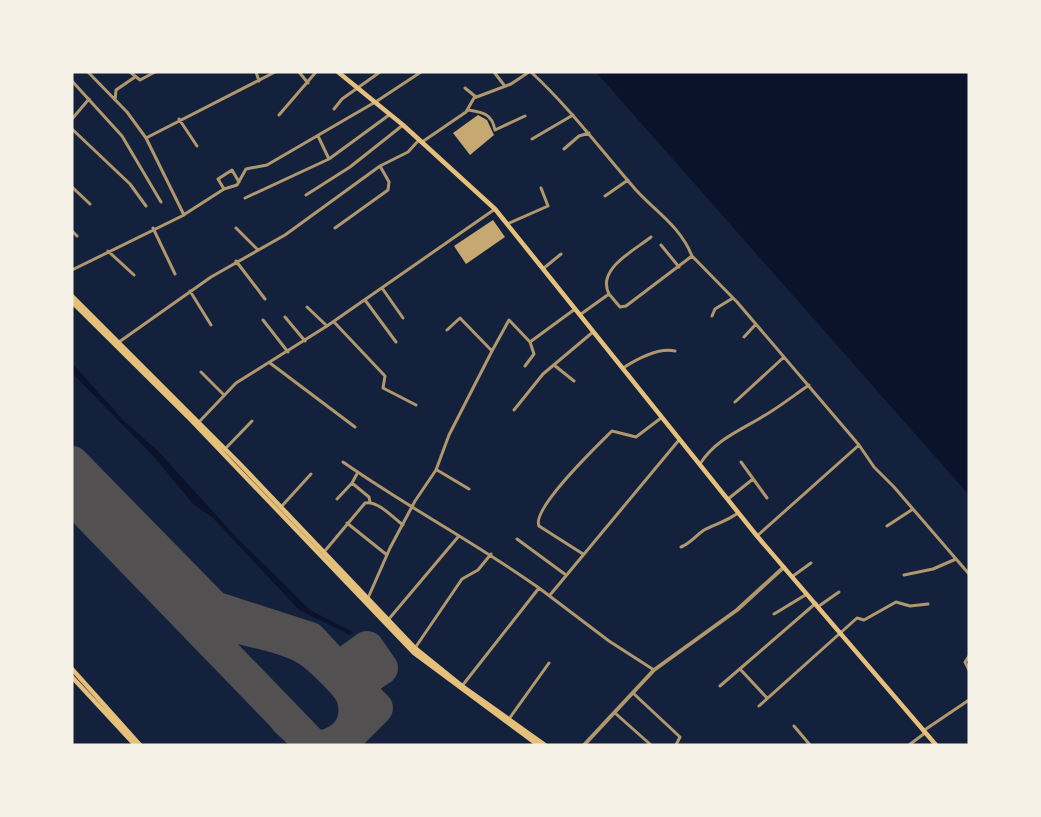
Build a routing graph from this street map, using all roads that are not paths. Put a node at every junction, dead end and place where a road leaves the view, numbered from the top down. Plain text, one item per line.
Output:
1 (88, 72) edge
2 (130, 72) edge
3 (155, 72) edge
4 (256, 72) edge
5 (275, 72) edge
6 (299, 72) edge
7 (316, 72) edge
8 (338, 72) edge
9 (380, 72) edge
10 (421, 72) edge
11 (494, 72) edge
12 (530, 72) edge
13 (135, 76) junction
14 (72, 81) edge
15 (259, 81) junction
16 (308, 83) junction
17 (504, 86) junction
18 (358, 88) junction
19 (465, 88) dead end
20 (476, 97) junction
21 (89, 99) junction
22 (115, 100) junction
23 (374, 102) junction
24 (334, 109) dead end
25 (468, 110) junction
26 (279, 115) dead end
27 (389, 115) junction
28 (573, 115) junction
29 (525, 116) dead end
30 (72, 119) edge
31 (179, 119) junction
32 (403, 125) junction
33 (72, 129) edge
34 (589, 133) junction
35 (318, 136) junction
36 (146, 138) junction
37 (532, 139) dead end
38 (420, 141) junction
39 (197, 146) dead end
40 (564, 149) dead end
41 (329, 159) junction
42 (380, 166) junction
43 (628, 180) junction
44 (239, 182) junction
45 (72, 187) edge
46 (541, 188) dead end
47 (224, 189) junction
48 (306, 195) dead end
49 (605, 196) dead end
50 (245, 198) dead end
51 (161, 202) dead end
52 (90, 204) dead end
53 (146, 206) dead end
54 (495, 209) junction
55 (184, 215) junction
56 (507, 224) junction
57 (153, 228) junction
58 (236, 228) dead end
59 (335, 228) dead end
60 (72, 231) edge
61 (77, 236) dead end
62 (651, 237) dead end
63 (661, 245) dead end
64 (258, 250) junction
65 (108, 251) junction
66 (561, 254) dead end
67 (692, 256) junction
68 (237, 261) junction
69 (679, 267) junction
70 (544, 268) junction
71 (72, 270) edge
72 (176, 274) dead end
73 (134, 275) dead end
74 (382, 288) junction
75 (190, 291) junction
76 (609, 294) junction
77 (72, 296) edge
78 (733, 298) junction
79 (265, 299) dead end
80 (365, 300) junction
81 (72, 302) edge
82 (308, 307) dead end
83 (576, 308) junction
84 (581, 314) junction
85 (712, 316) dead end
86 (285, 317) dead end
87 (403, 318) dead end
88 (263, 320) dead end
89 (334, 322) junction
90 (756, 324) junction
91 (211, 325) dead end
92 (327, 326) junction
93 (447, 330) dead end
94 (594, 331) junction
95 (744, 337) dead end
96 (305, 341) junction
97 (119, 342) junction
98 (396, 342) dead end
99 (530, 342) junction
100 (288, 351) junction
101 (492, 351) junction
102 (675, 351) dead end
103 (784, 357) junction
104 (270, 362) junction
105 (554, 365) junction
106 (525, 366) dead end
107 (623, 368) junction
108 (201, 372) dead end
109 (574, 381) dead end
110 (809, 385) junction
111 (224, 395) junction
112 (735, 402) dead end
113 (416, 405) dead end
114 (514, 410) dead end
115 (662, 417) junction
116 (252, 421) dead end
117 (199, 422) junction
118 (355, 427) dead end
119 (679, 440) junction
120 (859, 446) junction
121 (225, 449) junction
122 (343, 462) dead end
123 (741, 462) dead end
124 (699, 464) junction
125 (436, 470) junction
126 (358, 472) junction
127 (311, 474) dead end
128 (753, 479) junction
129 (352, 483) junction
130 (469, 489) dead end
131 (766, 498) dead end
132 (337, 499) dead end
133 (728, 499) junction
134 (370, 502) junction
135 (281, 507) junction
136 (412, 508) junction
137 (913, 508) junction
138 (738, 513) junction
139 (347, 524) junction
140 (403, 525) junction
141 (887, 526) dead end
142 (757, 536) junction
143 (458, 537) junction
144 (517, 539) dead end
145 (681, 547) dead end
146 (324, 553) junction
147 (491, 554) junction
148 (583, 554) junction
149 (387, 555) junction
150 (956, 559) junction
151 (811, 563) dead end
152 (785, 566) junction
153 (969, 574) edge
154 (566, 575) junction
155 (904, 575) dead end
156 (793, 576) junction
157 (539, 588) junction
158 (839, 592) dead end
159 (808, 593) junction
160 (550, 595) junction
161 (368, 598) junction
162 (817, 604) junction
163 (928, 604) dead end
164 (774, 614) dead end
165 (388, 620) junction
166 (841, 632) junction
167 (416, 648) junction
168 (969, 656) edge
169 (549, 663) dead end
170 (72, 669) edge
171 (739, 669) junction
172 (654, 670) junction
173 (969, 670) edge
174 (72, 677) edge
175 (462, 686) junction
176 (720, 687) dead end
177 (633, 693) junction
178 (767, 698) junction
179 (969, 700) edge
180 (759, 706) dead end
181 (615, 713) junction
182 (509, 719) junction
183 (794, 726) dead end
184 (924, 732) junction
185 (135, 745) edge
186 (140, 745) edge
187 (538, 745) edge
188 (545, 745) edge
189 (584, 745) edge
190 (651, 745) edge
191 (676, 745) edge
192 (810, 745) edge
193 (909, 745) edge
194 (936, 745) edge

1 - 22 street
2 - 13 street
3 - 13 street
4 - 15 street
5 - 15 street
6 - 16 street
7 - 16 street
8 - 18 main road
9 - 18 street
10 - 23 street
11 - 17 street
12 - 17 street
12 - 28 street
13 - 22 street
14 - 21 street
15 - 31 street
16 - 26 street
17 - 20 street
18 - 23 main road
18 - 24 street
19 - 20 street
20 - 25 street
21 - 30 street
21 - 51 street
22 - 36 street
23 - 27 main road
23 - 35 street
25 - 29 street
25 - 38 street
27 - 32 main road
27 - 41 street
28 - 34 street
28 - 37 street
31 - 36 street
31 - 39 street
32 - 38 main road
32 - 48 street
33 - 53 street
34 - 40 street
34 - 43 street
35 - 41 street
35 - 44 street
36 - 55 street
38 - 42 street
38 - 54 main road
41 - 50 street
42 - 59 street
42 - 64 street
43 - 49 street
43 - 67 street
44 - 47 street
44 - 47 street
45 - 52 street
46 - 56 street
47 - 55 street
54 - 56 main road
54 - 74 street
55 - 57 street
56 - 70 main road
57 - 65 street
57 - 72 street
58 - 64 street
60 - 61 street
62 - 76 street
63 - 69 street
64 - 68 street
65 - 71 street
65 - 73 street
66 - 70 street
67 - 69 street
67 - 78 street
68 - 75 street
68 - 79 street
69 - 76 street
70 - 83 main road
74 - 80 street
74 - 87 street
75 - 91 street
75 - 97 street
76 - 84 street
77 - 97 main road
78 - 85 street
78 - 90 street
80 - 89 street
80 - 98 street
81 - 187 main road
82 - 92 street
83 - 84 main road
83 - 99 street
84 - 94 main road
86 - 96 street
88 - 100 street
89 - 92 street
89 - 113 street
90 - 95 street
90 - 103 street
92 - 96 street
93 - 101 street
94 - 105 street
94 - 107 main road
96 - 100 street
97 - 117 main road
99 - 101 street
99 - 106 street
100 - 104 street
101 - 125 street
102 - 107 street
103 - 110 street
103 - 112 street
104 - 111 street
104 - 118 street
105 - 109 street
105 - 114 street
107 - 115 main road
108 - 111 street
110 - 120 street
110 - 124 street
111 - 117 street
115 - 119 main road
115 - 148 street
116 - 121 street
117 - 121 main road
119 - 124 main road
119 - 148 street
120 - 137 street
120 - 142 street
121 - 135 main road
122 - 126 street
123 - 128 street
124 - 133 main road
125 - 130 street
125 - 136 street
126 - 129 street
126 - 136 street
127 - 135 street
128 - 131 street
128 - 133 street
129 - 132 street
129 - 134 street
133 - 138 main road
134 - 139 street
134 - 140 street
135 - 146 main road
136 - 140 street
136 - 143 street
137 - 141 street
137 - 150 street
138 - 142 main road
138 - 145 street
139 - 146 street
139 - 149 street
140 - 149 street
142 - 152 main road
143 - 147 street
143 - 165 street
144 - 154 street
146 - 161 main road
147 - 157 street
147 - 167 street
148 - 154 street
149 - 161 street
150 - 153 street
150 - 155 street
151 - 156 street
152 - 156 main road
152 - 172 street
154 - 160 street
156 - 159 main road
157 - 160 street
157 - 175 street
158 - 162 street
159 - 162 main road
159 - 164 street
160 - 172 street
161 - 165 main road
162 - 166 main road
162 - 171 street
163 - 166 street
165 - 167 main road
166 - 178 street
166 - 184 main road
167 - 175 main road
168 - 173 street
169 - 182 street
170 - 186 main road
171 - 176 street
171 - 178 street
172 - 177 street
174 - 185 main road
175 - 182 main road
177 - 181 street
177 - 191 street
178 - 180 street
179 - 184 street
181 - 189 street
181 - 190 street
182 - 188 main road
183 - 192 street
184 - 193 street
184 - 194 main road

